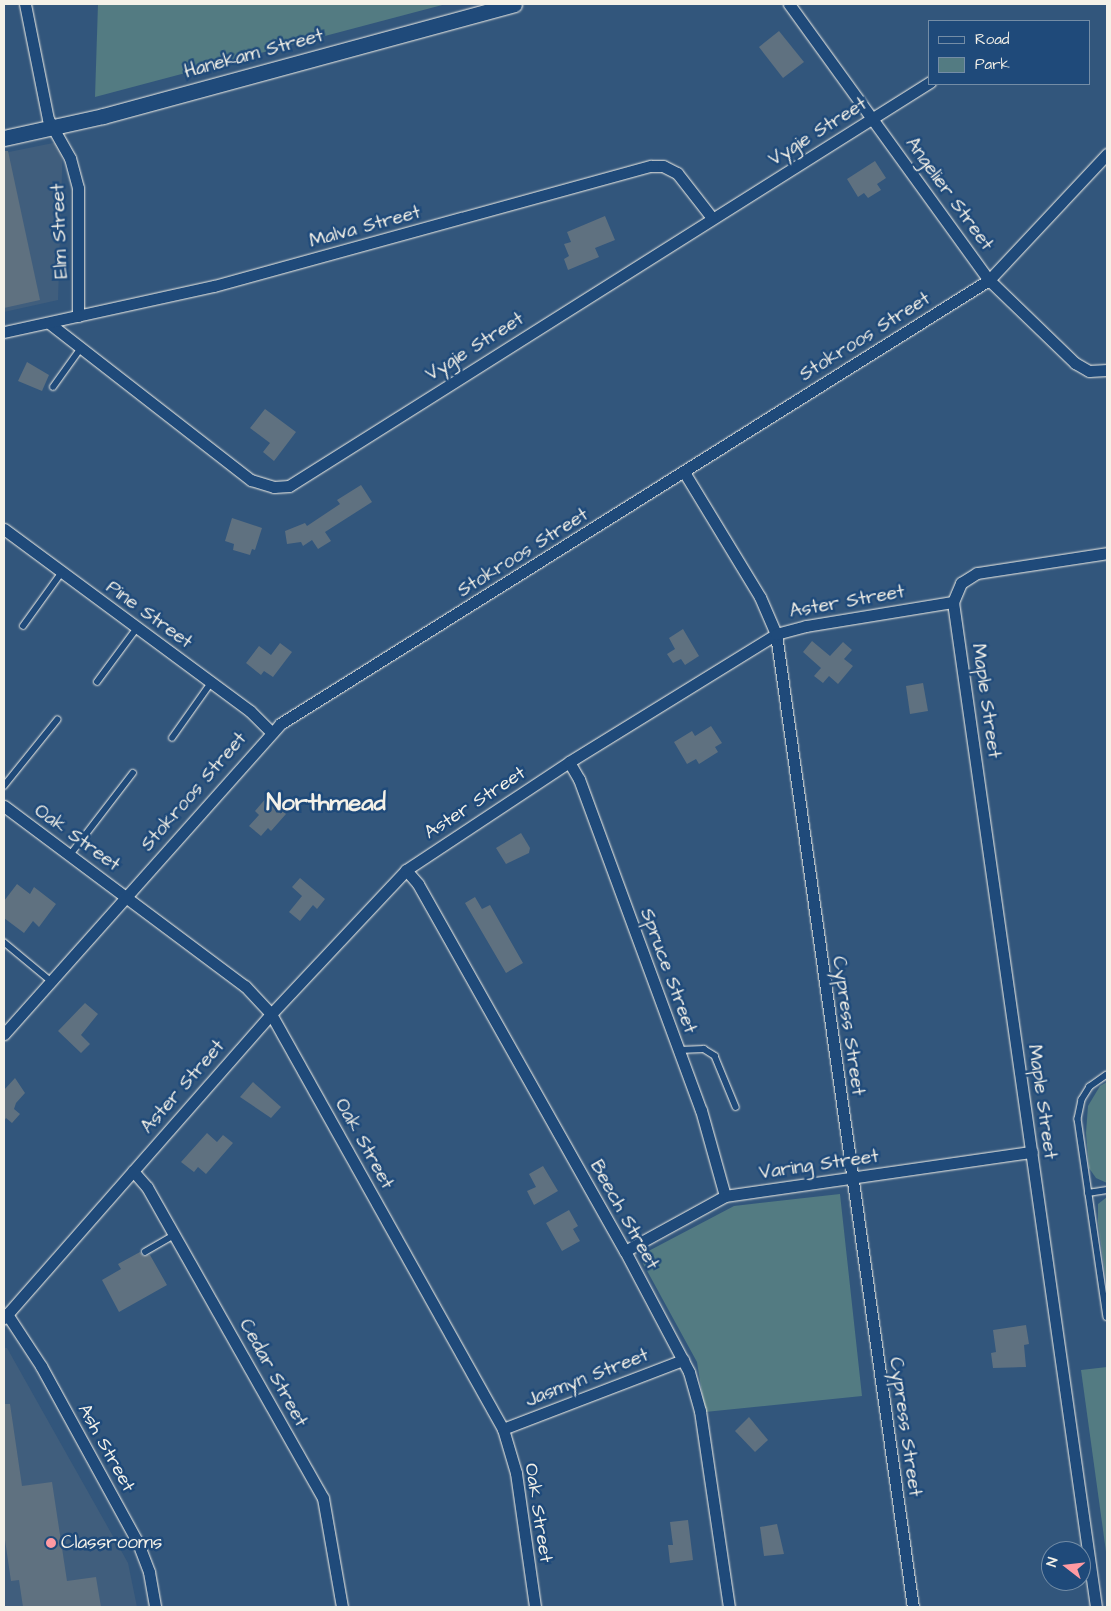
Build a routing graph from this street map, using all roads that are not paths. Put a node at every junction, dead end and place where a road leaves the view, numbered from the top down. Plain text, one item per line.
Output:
1 (25, 4) edge
2 (514, 4) edge
3 (789, 4) edge
4 (928, 83) edge
5 (873, 119) junction
6 (52, 128) junction
7 (4, 138) edge
8 (1107, 154) edge
9 (712, 218) junction
10 (989, 280) junction
11 (78, 316) junction
12 (49, 323) junction
13 (4, 332) edge
14 (81, 348) junction
15 (1107, 370) edge
16 (53, 387) dead end
17 (684, 472) junction
18 (4, 529) edge
19 (1107, 553) edge
20 (62, 572) junction
21 (953, 602) junction
22 (23, 626) dead end
23 (137, 628) junction
24 (776, 634) junction
25 (97, 682) dead end
26 (211, 683) junction
27 (57, 720) dead end
28 (271, 732) junction
29 (172, 738) dead end
30 (569, 762) junction
31 (133, 774) dead end
32 (4, 786) edge
33 (4, 806) edge
34 (70, 855) junction
35 (406, 870) junction
36 (126, 896) junction
37 (4, 942) edge
38 (50, 982) junction
39 (271, 1014) junction
40 (4, 1034) edge
41 (679, 1050) junction
42 (1107, 1075) edge
43 (736, 1107) dead end
44 (1032, 1152) junction
45 (133, 1171) junction
46 (852, 1179) junction
47 (1107, 1190) edge
48 (1088, 1193) junction
49 (725, 1196) junction
50 (174, 1234) junction
51 (625, 1251) junction
52 (145, 1252) dead end
53 (5, 1316) edge
54 (1107, 1317) edge
55 (683, 1360) junction
56 (503, 1429) junction
57 (155, 1607) edge
58 (342, 1607) edge
59 (535, 1607) edge
60 (728, 1607) edge
61 (913, 1607) edge
62 (1096, 1607) edge

1 - 6 street, Elm Street
2 - 6 street, Hanekam Street
3 - 5 street, Angelier Street
4 - 5 street, Vygie Street
5 - 9 street, Vygie Street
5 - 10 street, Angelier Street
6 - 7 street, Hanekam Street
6 - 11 street, Elm Street
8 - 10 street, Stokroos Street
9 - 11 street, Malva Street
9 - 14 street, Vygie Street
10 - 15 street, Angelier Street
10 - 17 street, Stokroos Street
11 - 12 street, Malva Street
12 - 13 street, Malva Street
12 - 14 street, Vygie Street
14 - 16 lane
17 - 24 street, Cypress Street
17 - 28 street, Stokroos Street
18 - 20 street, Pine Street
19 - 21 street
20 - 22 lane
20 - 23 street, Pine Street
21 - 24 street, Aster Street
21 - 44 street, Maple Street
23 - 25 lane
23 - 26 street, Pine Street
24 - 30 street, Aster Street
24 - 46 street, Cypress Street
26 - 28 street, Pine Street
26 - 29 lane
27 - 32 lane
28 - 36 street, Stokroos Street
30 - 35 street, Aster Street
30 - 41 street, Spruce Street
31 - 34 lane
33 - 34 street, Oak Street
34 - 36 street, Oak Street
35 - 39 street, Aster Street
35 - 51 street, Beech Street
36 - 38 street, Stokroos Street
36 - 39 street, Oak Street
37 - 38 lane
38 - 40 street, Stokroos Street
39 - 45 street, Aster Street
39 - 56 street, Oak Street
41 - 43 lane
41 - 49 street, Spruce Street
42 - 48 lane
44 - 46 street, Varing Street
44 - 62 street, Maple Street
45 - 50 street, Cedar Street
45 - 53 street, Aster Street
46 - 49 street, Varing Street
46 - 61 street, Cypress Street
47 - 48 lane
48 - 54 lane
49 - 51 street, Varing Street
50 - 52 lane
50 - 58 street, Cedar Street
51 - 55 street, Beech Street
53 - 57 street, Ash Street
55 - 56 street, Jasmyn Street
55 - 60 street, Beech Street
56 - 59 street, Oak Street

